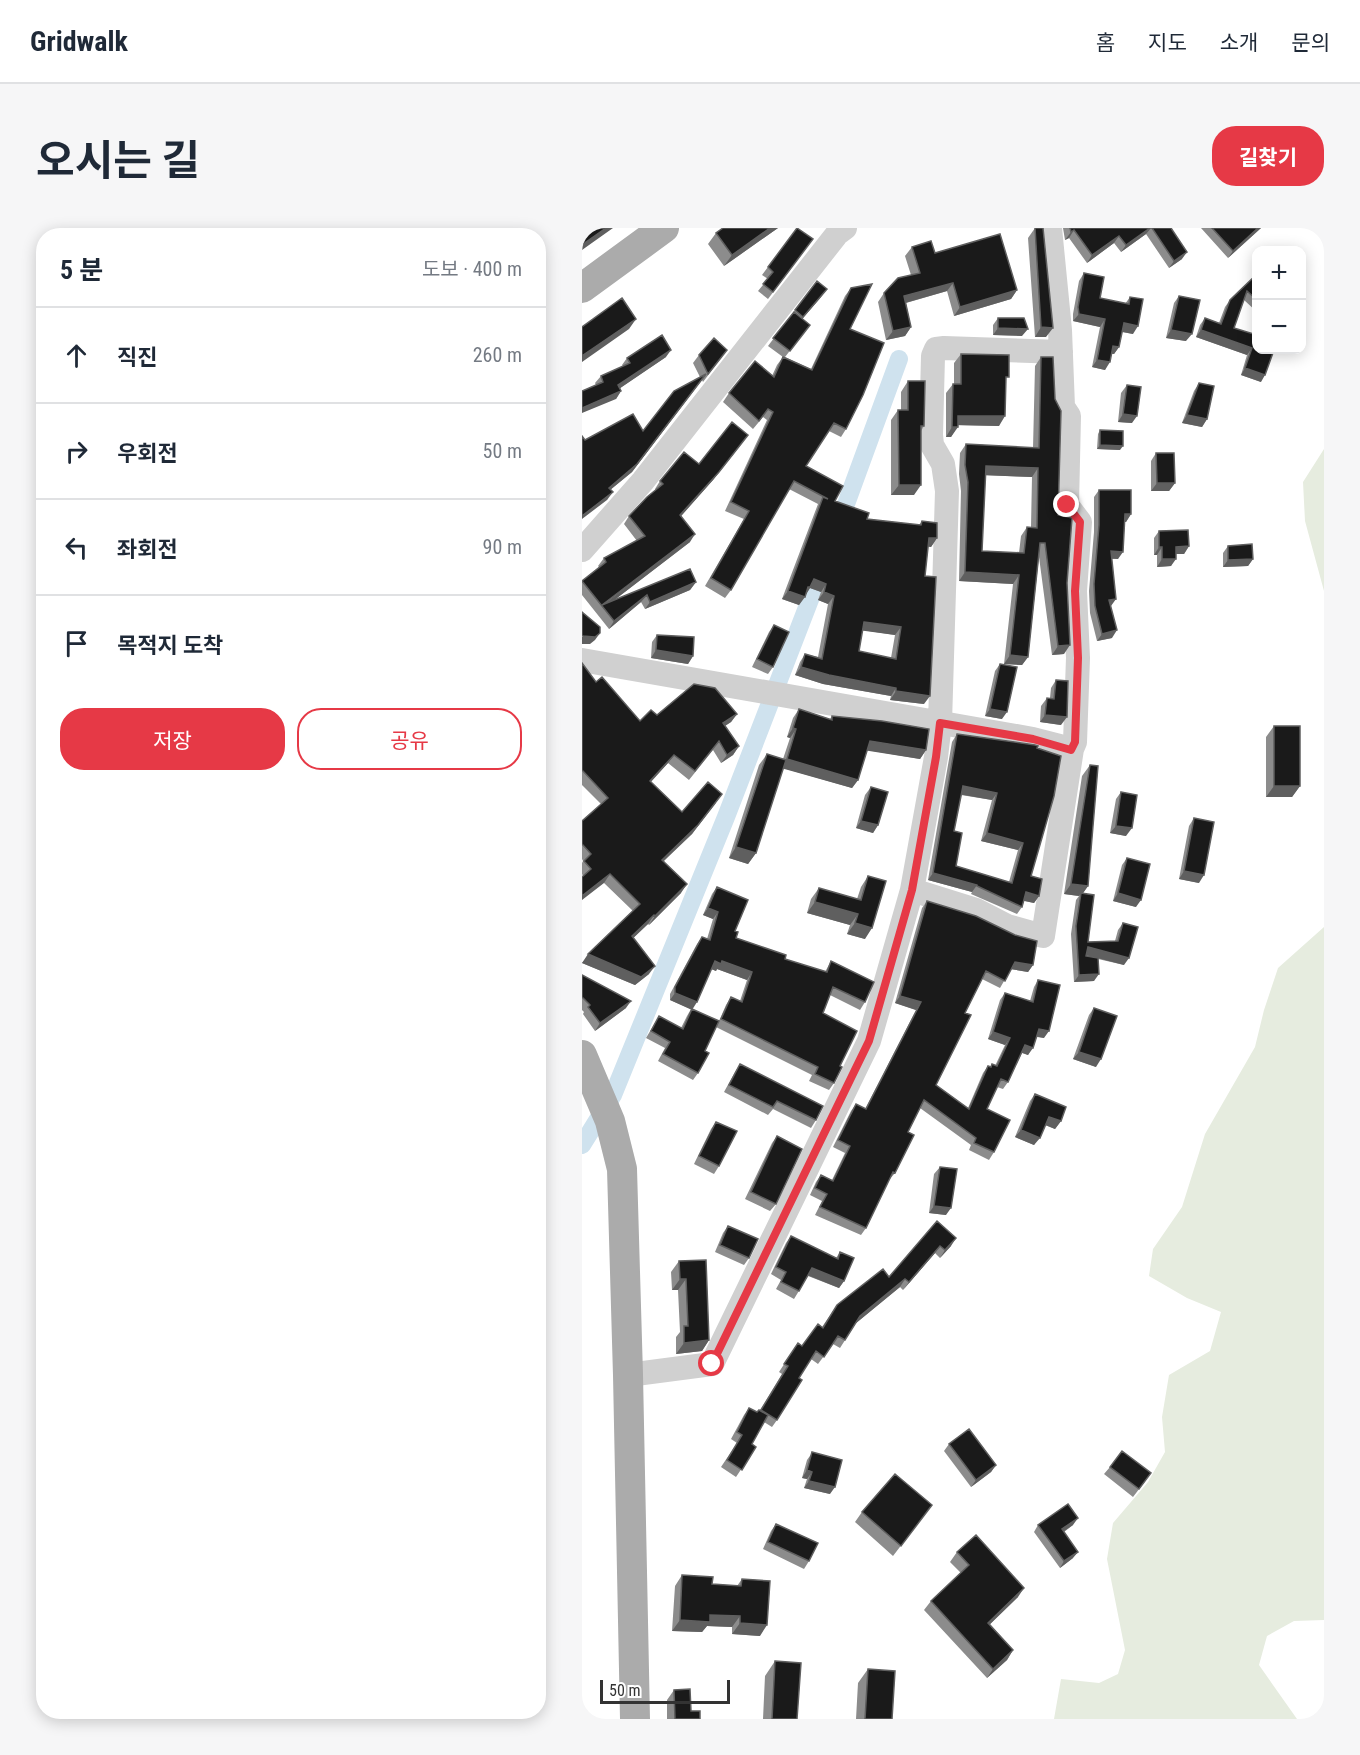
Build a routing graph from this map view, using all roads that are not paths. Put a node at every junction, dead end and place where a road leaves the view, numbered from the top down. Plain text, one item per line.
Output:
1 (664, 228) edge
2 (845, 228) edge
3 (1050, 228) edge
4 (582, 288) edge
5 (1061, 352) junction
6 (582, 550) edge
7 (582, 660) edge
8 (940, 723) junction
9 (1071, 750) junction
10 (912, 890) junction
11 (582, 1055) edge
12 (628, 1375) junction
13 (635, 1719) edge

1 - 4 main road
2 - 6 street
3 - 5 street
5 - 8 street
5 - 9 street
7 - 8 street
8 - 9 street
8 - 10 street
9 - 10 street
10 - 12 street
11 - 12 main road
12 - 13 main road

